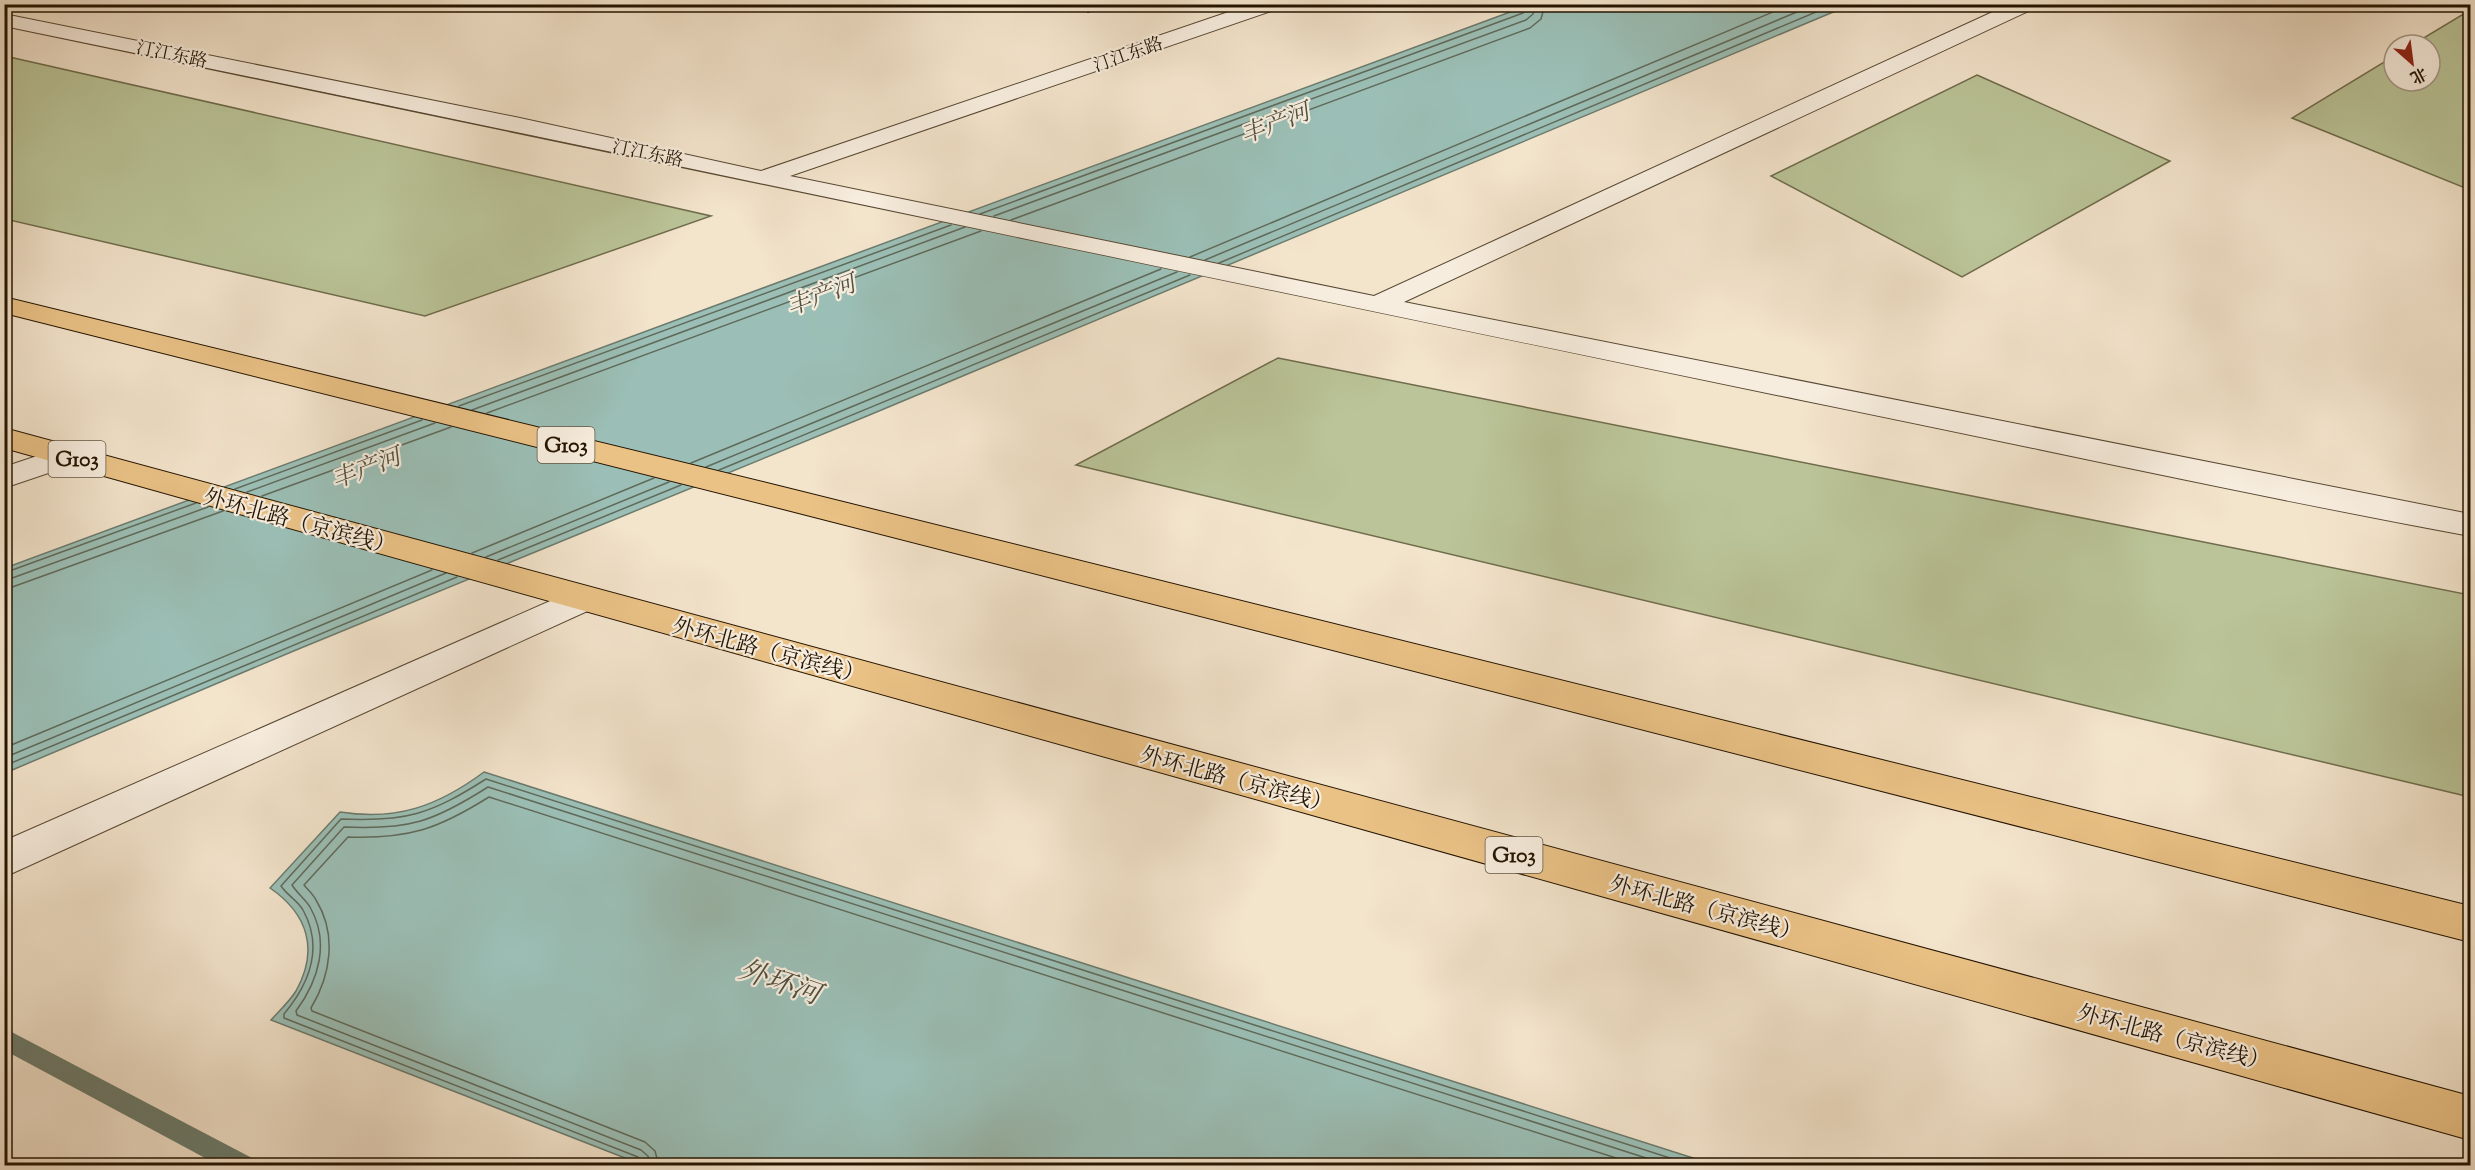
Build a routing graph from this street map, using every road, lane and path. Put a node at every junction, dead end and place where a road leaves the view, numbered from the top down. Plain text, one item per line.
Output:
1 (1273, 4) edge
2 (2028, 4) edge
3 (4, 20) edge
4 (762, 178) junction
5 (4, 305) edge
6 (1377, 305) junction
7 (4, 438) edge
8 (67, 456) junction
9 (4, 478) edge
10 (2470, 525) edge
11 (570, 595) junction
12 (4, 860) edge
13 (2470, 924) edge
14 (2470, 1118) edge

1 - 4 street, 汀江东路
2 - 6 street
3 - 4 street, 汀江东路
4 - 6 street
5 - 13 highway, G103
6 - 10 street
7 - 8 highway, 外环北路（京滨线） / G103
8 - 9 street
8 - 11 highway, 外环北路（京滨线） / G103
11 - 12 street
11 - 14 highway, 外环北路（京滨线） / G103

